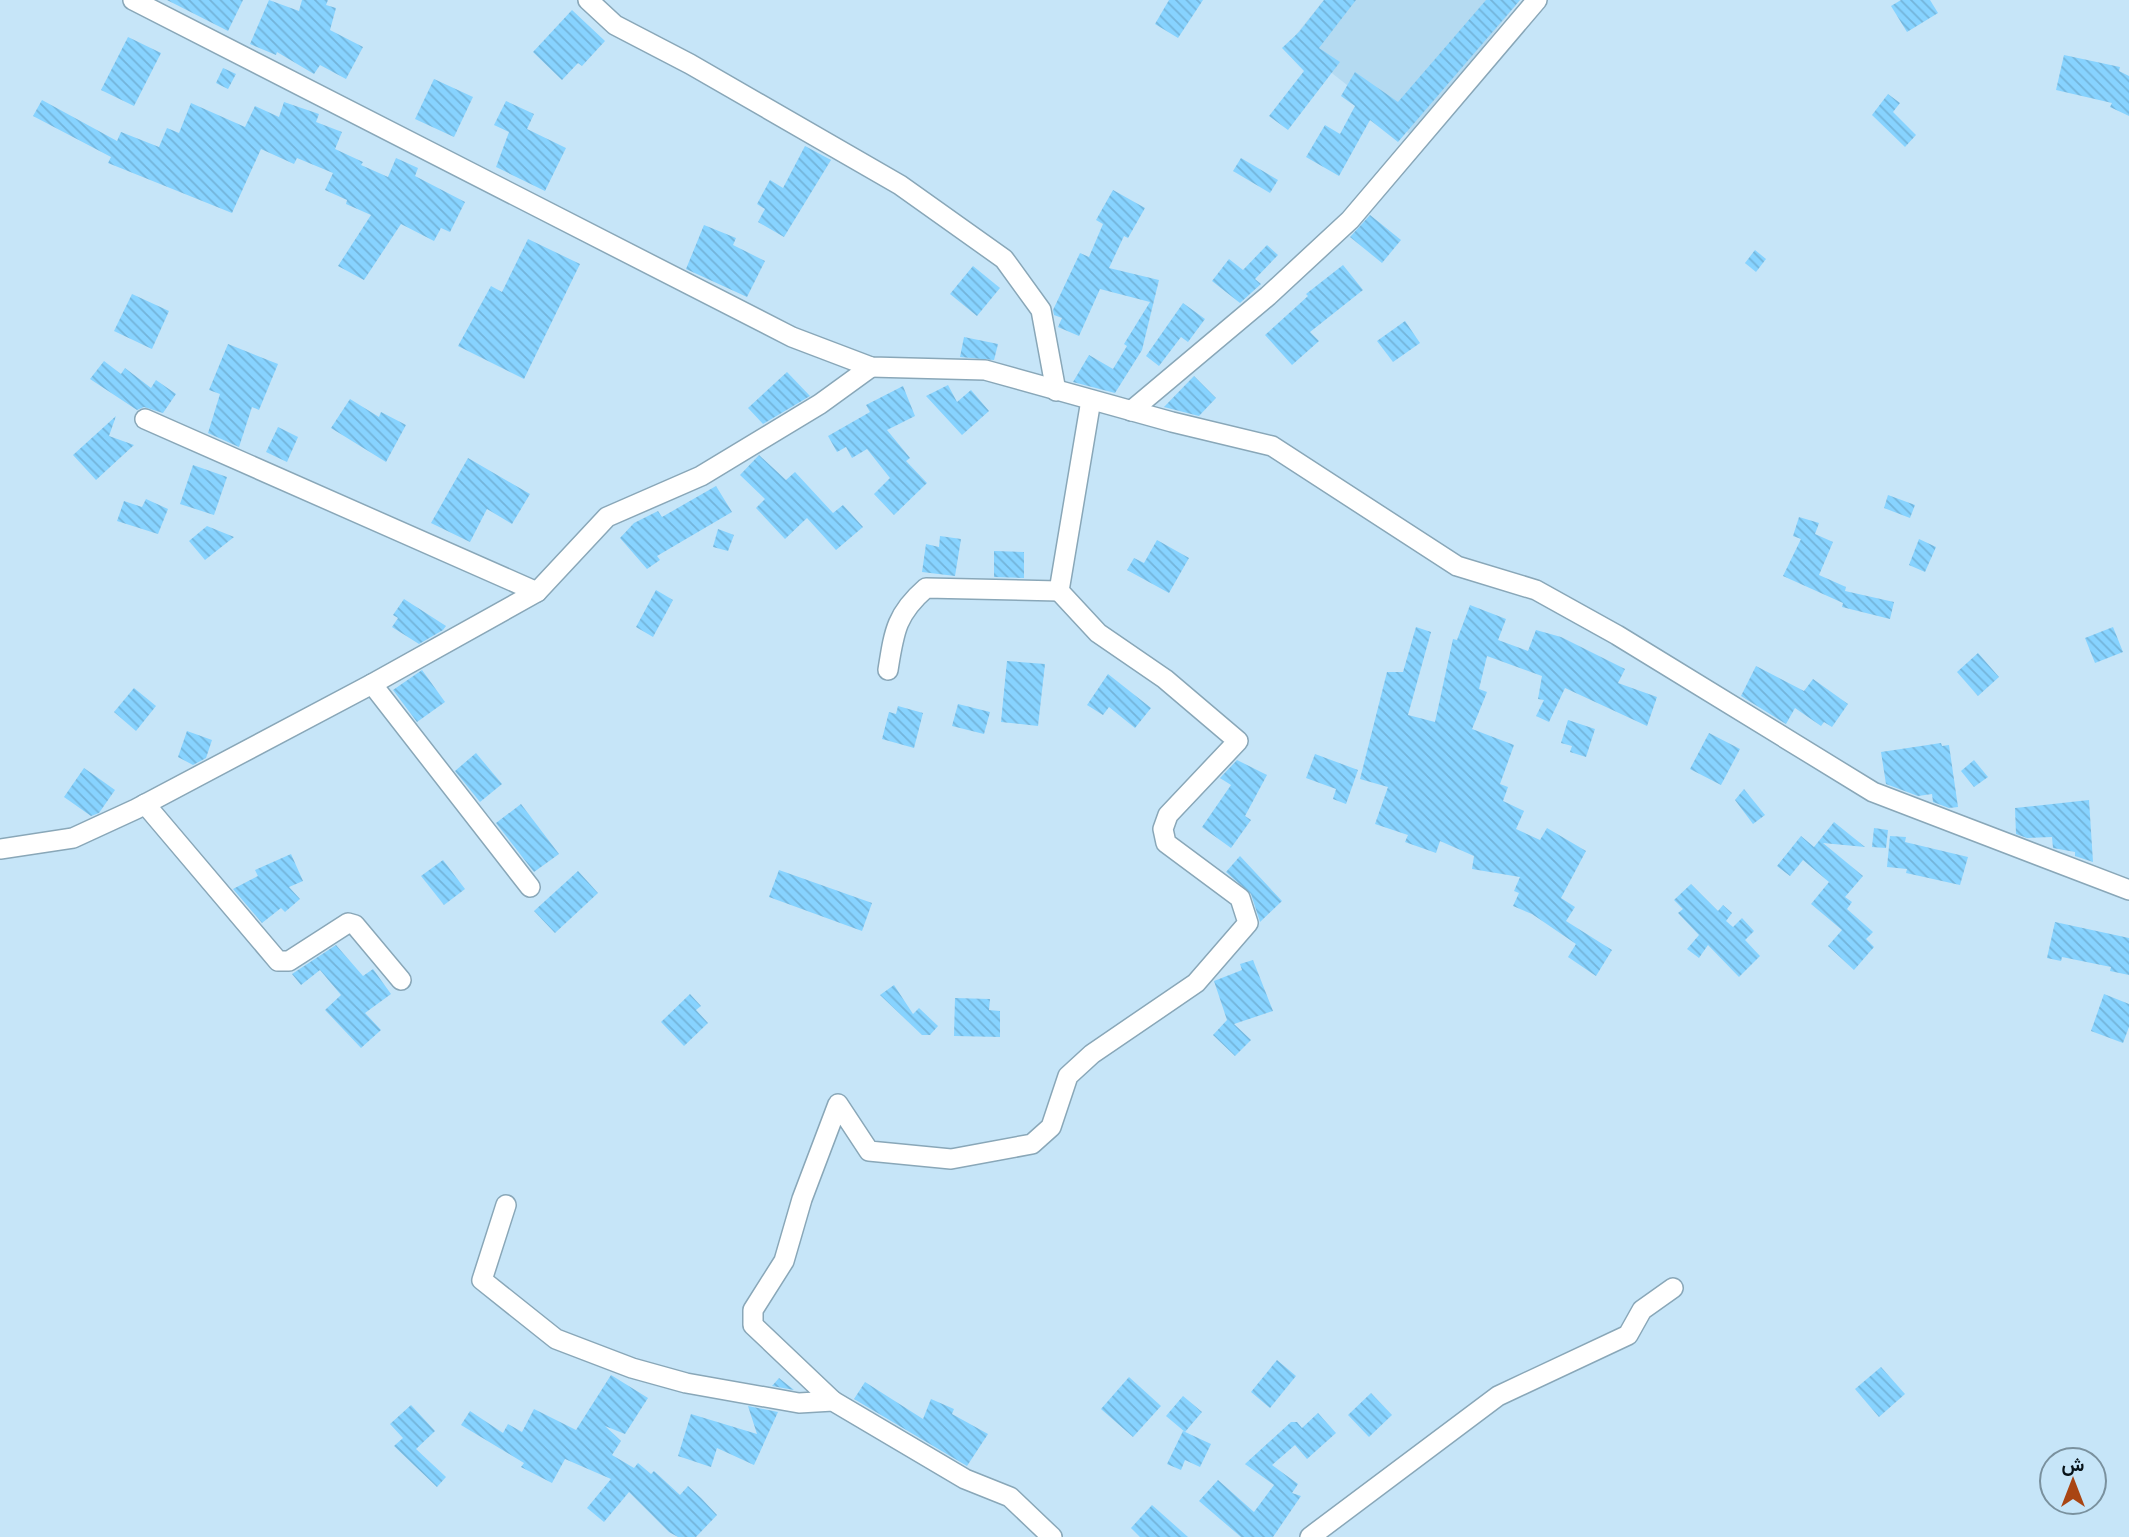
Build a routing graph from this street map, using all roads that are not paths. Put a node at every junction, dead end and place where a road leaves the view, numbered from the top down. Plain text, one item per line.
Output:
1 (133, 0) edge
2 (588, 0) edge
3 (1537, 0) edge
4 (871, 367) junction
5 (1056, 391) junction
6 (1091, 400) junction
7 (1131, 411) junction
8 (145, 419) dead end
9 (1059, 591) junction
10 (537, 592) junction
11 (888, 670) dead end
12 (372, 684) junction
13 (145, 804) junction
14 (0, 849) edge
15 (530, 887) dead end
16 (2129, 890) edge
17 (401, 980) dead end
18 (506, 1205) dead end
19 (1673, 1288) dead end
20 (833, 1401) junction
21 (1052, 1537) edge
22 (1310, 1537) edge

1 - 4 street
2 - 5 street
3 - 7 street
4 - 5 street
4 - 10 street
5 - 6 street
6 - 7 street
6 - 9 street
7 - 16 street
8 - 10 street
9 - 11 street
9 - 20 street
10 - 12 street
12 - 13 street
12 - 15 street
13 - 14 street
13 - 17 street
18 - 20 street
19 - 22 street
20 - 21 street

